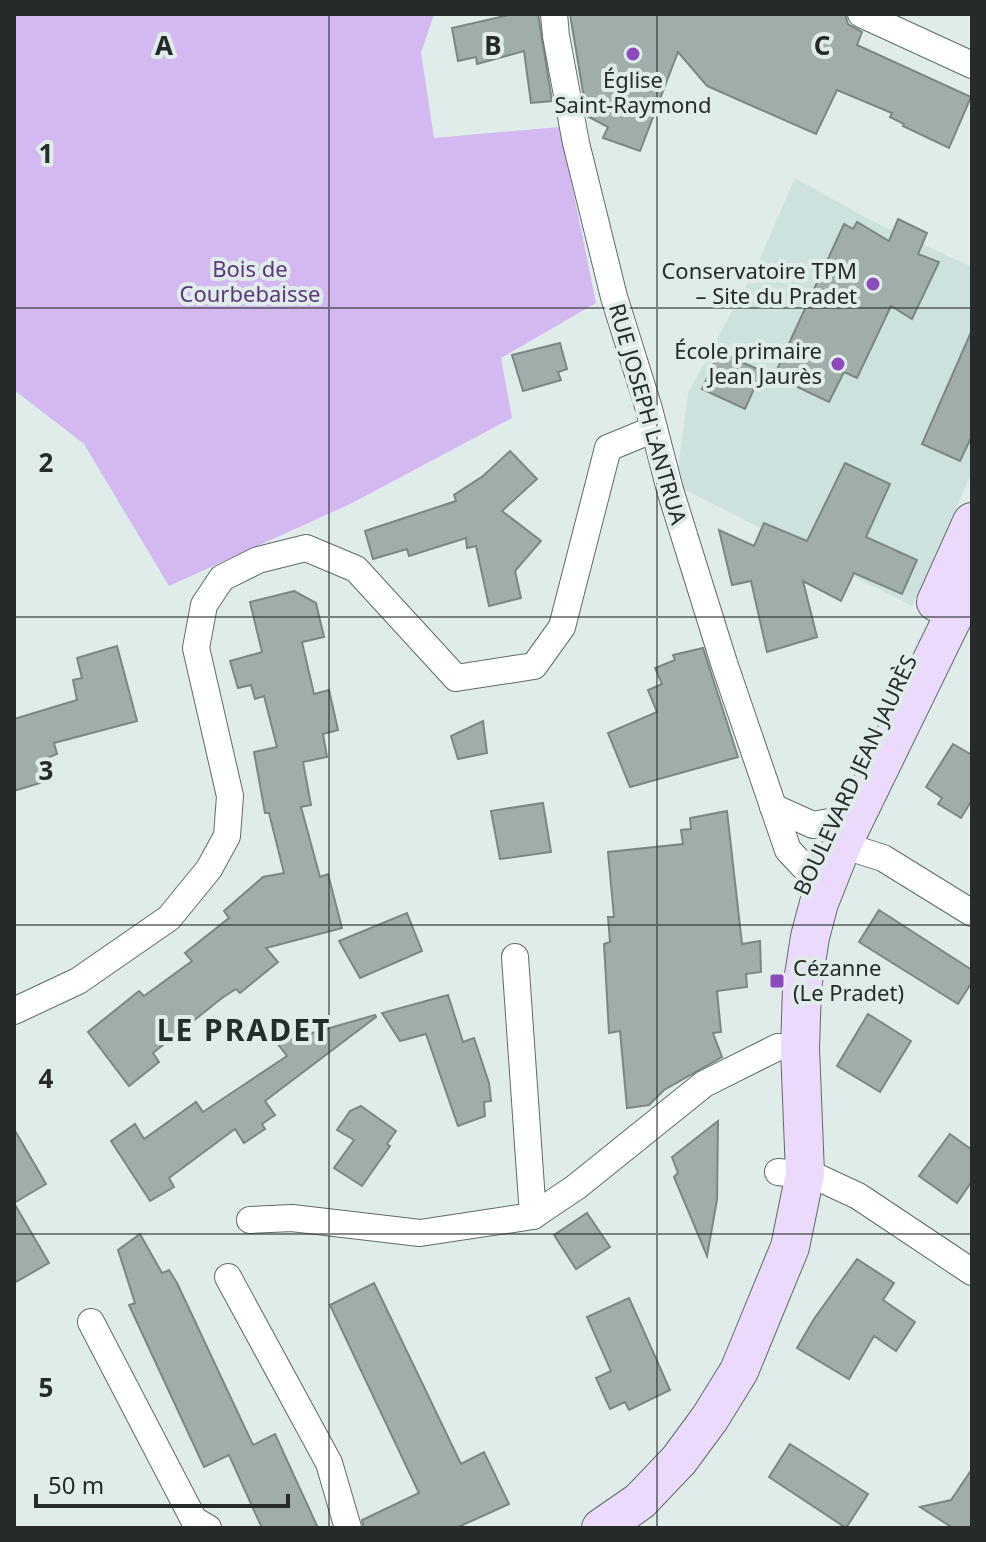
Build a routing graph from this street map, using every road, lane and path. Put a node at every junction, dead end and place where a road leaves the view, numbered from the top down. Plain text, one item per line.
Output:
1 (554, 14) edge
2 (861, 14) edge
3 (972, 65) edge
4 (654, 429) junction
5 (972, 522) edge
6 (972, 578) edge
7 (773, 807) junction
8 (842, 828) junction
9 (806, 869) junction
10 (972, 913) edge
11 (515, 957) dead end
12 (14, 1011) edge
13 (789, 1048) junction
14 (792, 1173) junction
15 (533, 1216) junction
16 (250, 1220) dead end
17 (972, 1272) edge
18 (228, 1277) dead end
19 (91, 1322) dead end
20 (208, 1528) edge
21 (348, 1528) edge
22 (601, 1528) edge

1 - 4 street, RUE JOSEPH LANTRUA
2 - 3 street
4 - 7 street, RUE JOSEPH LANTRUA
4 - 12 street
5 - 8 street, BOULEVARD JEAN JAURÈS
6 - 8 street, BOULEVARD JEAN JAURÈS
7 - 8 street
7 - 9 street, RUE JOSEPH LANTRUA
8 - 9 street, BOULEVARD JEAN JAURÈS
8 - 10 street
8 - 13 street, BOULEVARD JEAN JAURÈS
9 - 13 street, BOULEVARD JEAN JAURÈS
11 - 15 street
13 - 14 street, BOULEVARD JEAN JAURÈS
13 - 15 street
14 - 17 street
14 - 22 street, BOULEVARD JEAN JAURÈS
15 - 16 street
18 - 21 street
19 - 20 street

